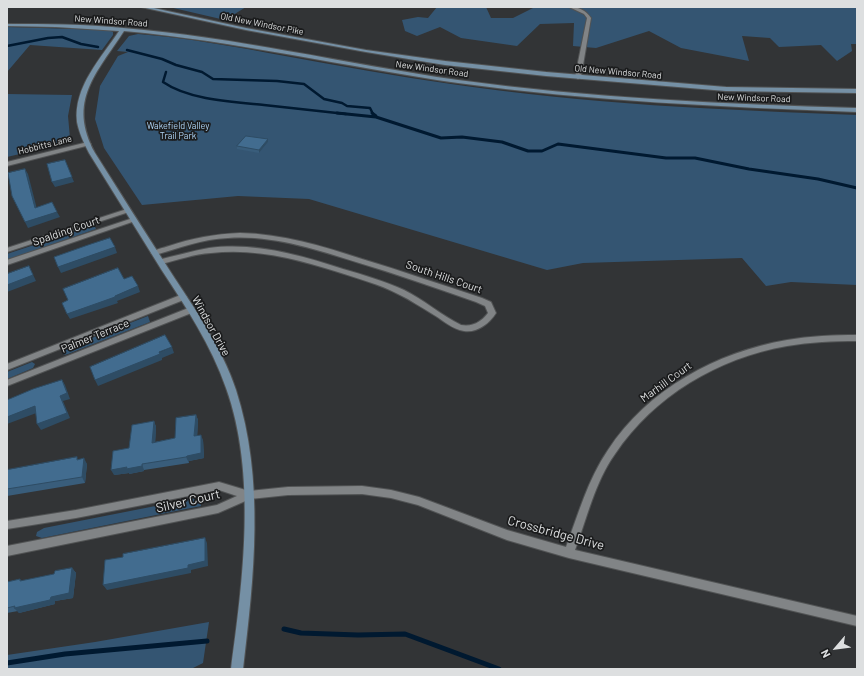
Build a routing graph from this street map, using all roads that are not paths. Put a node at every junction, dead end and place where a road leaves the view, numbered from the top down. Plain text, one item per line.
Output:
1 (143, 7) edge
2 (571, 7) edge
3 (7, 25) edge
4 (123, 29) junction
5 (379, 54) joint
6 (578, 77) junction
7 (857, 91) edge
8 (857, 110) edge
9 (88, 144) junction
10 (7, 164) edge
11 (127, 211) junction
12 (133, 220) junction
13 (7, 250) edge
14 (154, 253) junction
15 (161, 262) junction
16 (7, 263) edge
17 (183, 297) junction
18 (191, 310) junction
19 (857, 338) edge
20 (7, 367) edge
21 (7, 383) edge
22 (249, 495) junction
23 (7, 525) edge
24 (7, 551) edge
25 (569, 553) junction
26 (857, 621) edge
27 (237, 669) edge

1 - 5 street, Old New Windsor Pike
2 - 6 street
3 - 4 street, New Windsor Road
4 - 8 street, New Windsor Road
4 - 9 street, Windsor Drive
5 - 6 street, Old New Windsor Road
6 - 7 street, Old New Windsor Road
9 - 10 street, Hobbitts Lane
9 - 11 street, Windsor Drive
11 - 12 street, Windsor Drive
11 - 13 street, Spalding Court
12 - 14 street, Windsor Drive
12 - 16 street, Spalding Court
14 - 15 street, Windsor Drive
14 - 15 street, South Hills Court
15 - 17 street, Windsor Drive
17 - 18 street, Windsor Drive
17 - 20 street, Palmer Terrace
18 - 21 street, Palmer Terrace
18 - 22 street, Windsor Drive
19 - 25 street, Marhill Court
22 - 23 street, Silver Court
22 - 24 street, Silver Court
22 - 25 street, Crossbridge Drive
22 - 27 street, Windsor Drive
25 - 26 street, Crossbridge Drive

